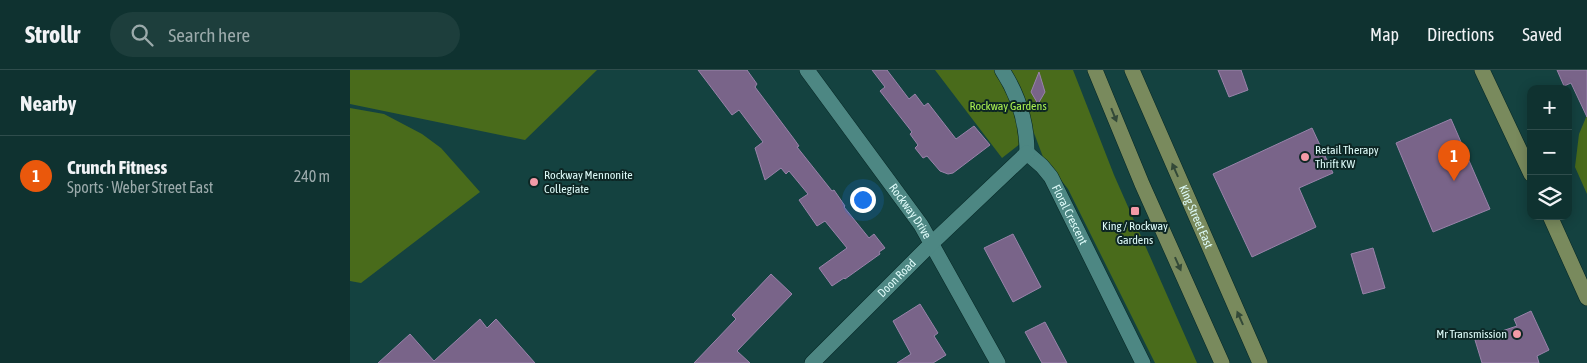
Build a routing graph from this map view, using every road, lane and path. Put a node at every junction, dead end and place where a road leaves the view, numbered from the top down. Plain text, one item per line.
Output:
1 (807, 70) edge
2 (1002, 70) edge
3 (1095, 70) edge
4 (1132, 70) edge
5 (1482, 70) edge
6 (1027, 153) junction
7 (1527, 166) edge
8 (1552, 220) edge
9 (932, 243) junction
10 (1587, 298) edge
11 (812, 363) edge
12 (998, 363) edge
13 (1143, 363) edge
14 (1222, 363) edge
15 (1260, 363) edge

1 - 9 street, Rockway Drive
2 - 6 street
3 -> 14 main road
15 -> 4 main road, King Street East
5 - 7 main road
6 - 9 street, Doon Road
6 - 13 street, Floral Crescent
8 - 10 main road
9 - 11 street, Doon Road
9 - 12 street, Rockway Drive

